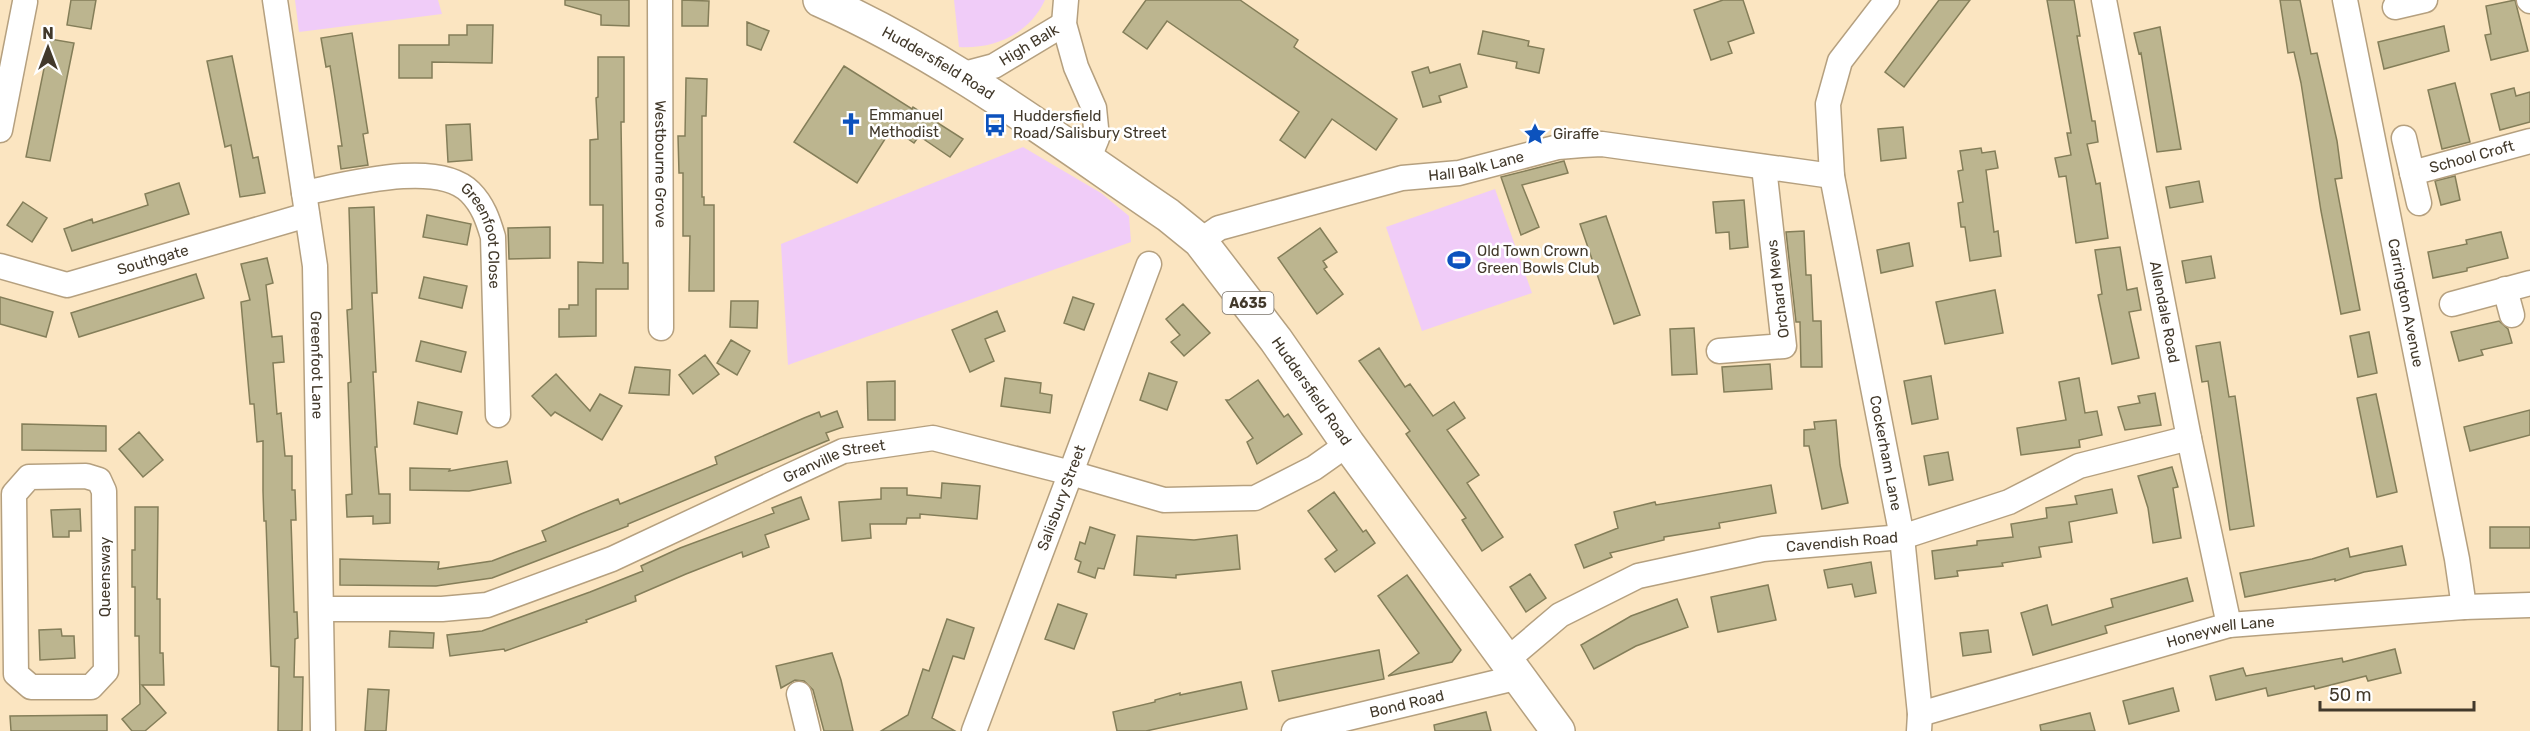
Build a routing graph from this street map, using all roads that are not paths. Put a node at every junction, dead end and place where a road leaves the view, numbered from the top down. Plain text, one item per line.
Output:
1 (275, 0) edge
2 (660, 0) edge
3 (820, 0) edge
4 (1066, 0) edge
5 (1887, 0) edge
6 (2104, 0) edge
7 (2345, 0) edge
8 (2425, 0) edge
9 (25, 2) dead end
10 (2395, 7) dead end
11 (1064, 24) junction
12 (960, 75) junction
13 (0, 130) edge
14 (2404, 138) dead end
15 (2530, 141) edge
16 (1088, 160) junction
17 (1764, 167) junction
18 (2412, 173) junction
19 (1832, 176) junction
20 (2419, 203) dead end
21 (306, 204) junction
22 (1200, 241) junction
23 (1149, 264) dead end
24 (0, 266) edge
25 (2530, 283) edge
26 (2505, 290) junction
27 (2452, 304) dead end
28 (2512, 315) dead end
29 (661, 328) dead end
30 (1719, 351) dead end
31 (498, 414) dead end
32 (2189, 438) junction
33 (1348, 444) junction
34 (1071, 473) junction
35 (1902, 537) junction
36 (8, 586) edge
37 (2530, 605) edge
38 (2464, 607) junction
39 (322, 609) junction
40 (2229, 625) junction
41 (1513, 668) junction
42 (799, 694) dead end
43 (1919, 723) edge
44 (1349, 724) edge
45 (323, 731) edge
46 (808, 731) edge
47 (974, 731) edge
48 (1294, 731) edge
49 (1558, 731) edge

1 - 21 street, Greenfoot Lane
2 - 29 street, Westbourne Grove
3 - 12 highway, Huddersfield Road / A635
4 - 11 street, High Balk
5 - 19 street, Cockerham Lane
6 - 32 street, Allendale Road
7 - 38 street, Carrington Avenue
8 - 10 street
9 - 13 street
11 - 12 street, High Balk
11 - 16 street, High Balk
12 - 16 highway, Huddersfield Road / A635
14 - 18 street, School Croft
15 - 18 street, School Croft
16 - 22 highway, Huddersfield Road / A635
17 - 19 street, Hall Balk Lane
17 - 22 street, Hall Balk Lane
17 - 30 street, Orchard Mews
18 - 20 street, School Croft
19 - 35 street, Cockerham Lane
21 - 24 street, Southgate
21 - 31 street, Greenfoot Close
21 - 39 street, Greenfoot Lane
22 - 33 highway, Huddersfield Road / A635
23 - 34 street, Salisbury Street
25 - 26 street
26 - 27 street
26 - 28 street
32 - 35 street, Cavendish Road
32 - 40 street, Allendale Road
33 - 34 street, Granville Street
33 - 41 highway, Huddersfield Road / A635
34 - 39 street, Granville Street
34 - 47 street, Salisbury Street
35 - 41 street, Cavendish Road
35 - 43 street, Cockerham Lane
36 - 36 street, Queensway
37 - 38 street, Honeywell Lane
38 - 40 street, Honeywell Lane
39 - 45 street, Greenfoot Lane
40 - 43 street, Honeywell Lane
41 - 44 street, Bond Road
41 - 49 highway, Huddersfield Road / A635
42 - 46 street
44 - 48 street, Bond Road

